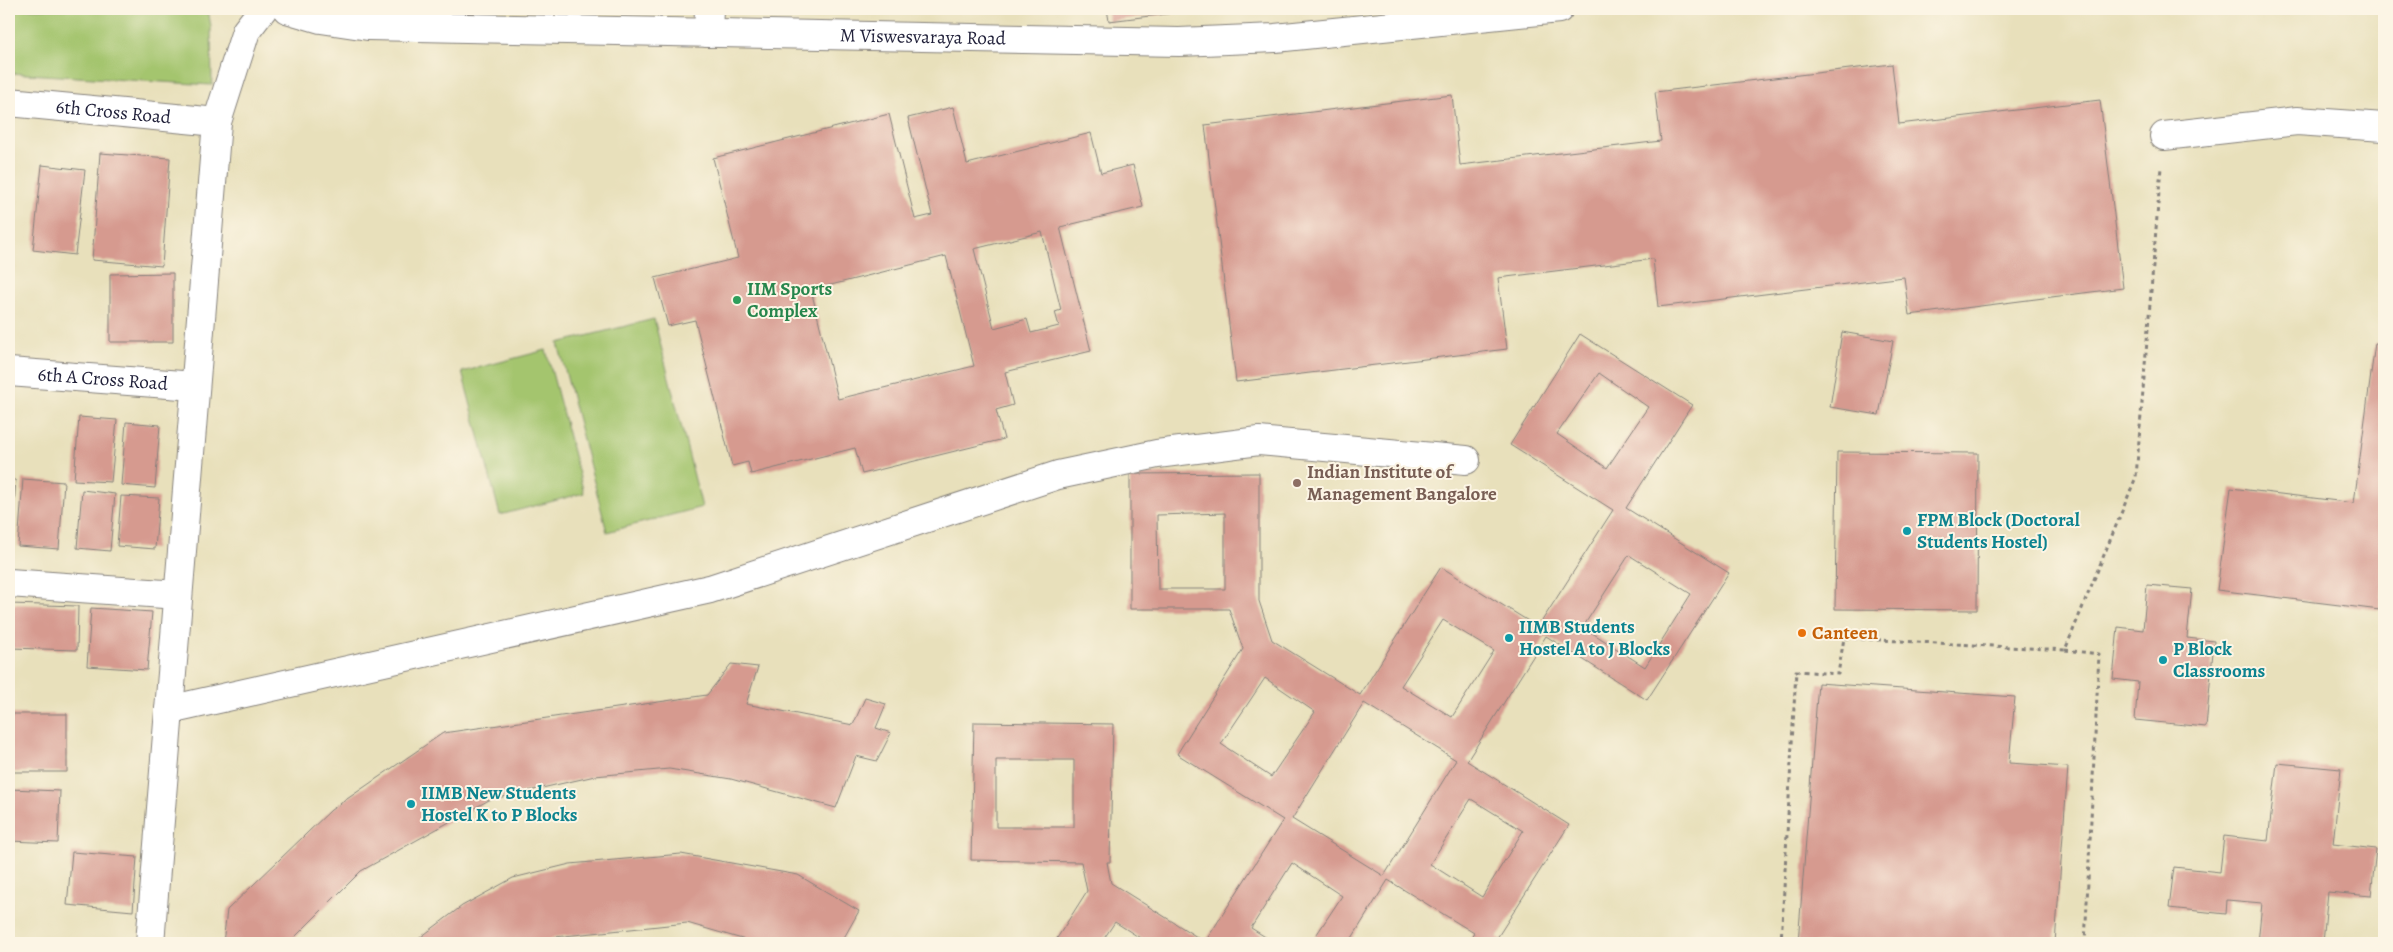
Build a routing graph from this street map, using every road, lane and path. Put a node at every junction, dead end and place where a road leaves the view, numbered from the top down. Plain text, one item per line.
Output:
1 (263, 9) edge
2 (287, 9) edge
3 (1559, 9) edge
4 (1491, 13) edge
5 (709, 21) edge
6 (9, 102) edge
7 (217, 122) junction
8 (2384, 127) edge
9 (2164, 136) joint
10 (9, 372) edge
11 (195, 386) junction
12 (1466, 460) dead end
13 (9, 583) edge
14 (178, 595) junction
15 (2065, 650) junction
16 (169, 710) junction
17 (150, 943) edge
18 (1780, 943) edge
19 (2085, 943) edge

1 - 7 street
2 - 5 street, M Viswesvaraya Road
3 - 4 street, M Viswesvaraya Road
4 - 5 street, M Viswesvaraya Road
6 - 7 street, 6th Cross Road
7 - 11 street
8 - 9 street
9 - 15 path
10 - 11 street, 6th A Cross Road
11 - 14 street
12 - 16 street
13 - 14 street
14 - 16 street
15 - 18 path
15 - 19 path
16 - 17 street

